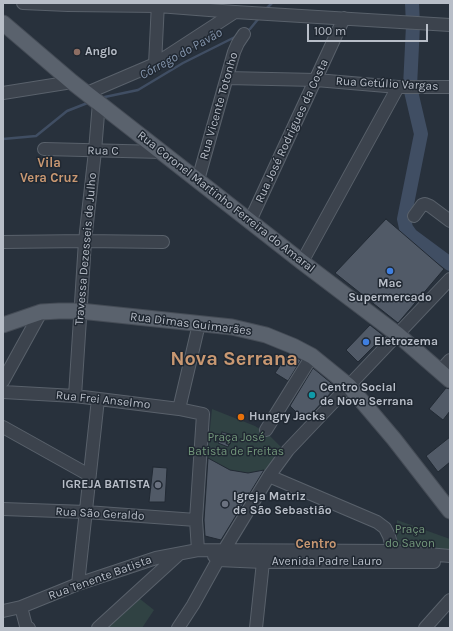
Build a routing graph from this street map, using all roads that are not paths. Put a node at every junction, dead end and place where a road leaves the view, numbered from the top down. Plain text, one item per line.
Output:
1 (23, 3) edge
2 (68, 4) edge
3 (158, 4) edge
4 (241, 10) edge
5 (344, 18) junction
6 (3, 23) edge
7 (450, 25) edge
8 (244, 34) dead end
9 (155, 64) junction
10 (227, 78) junction
11 (316, 80) junction
12 (72, 82) junction
13 (401, 87) junction
14 (450, 87) edge
15 (3, 93) edge
16 (93, 97) junction
17 (44, 149) dead end
18 (95, 151) junction
19 (162, 152) junction
20 (198, 180) junction
21 (414, 216) dead end
22 (250, 221) junction
23 (450, 222) edge
24 (85, 241) junction
25 (3, 242) edge
26 (163, 242) dead end
27 (302, 262) junction
28 (450, 279) edge
29 (80, 311) junction
30 (41, 312) junction
31 (199, 324) junction
32 (3, 325) edge
33 (397, 334) junction
34 (312, 356) junction
35 (447, 370) edge
36 (3, 381) edge
37 (349, 386) junction
38 (3, 392) edge
39 (75, 396) junction
40 (98, 399) junction
41 (180, 409) junction
42 (3, 427) edge
43 (266, 430) dead end
44 (89, 475) junction
45 (269, 476) junction
46 (3, 509) edge
47 (450, 510) edge
48 (86, 512) junction
49 (196, 520) junction
50 (202, 550) junction
51 (225, 550) junction
52 (179, 554) junction
53 (393, 556) junction
54 (450, 556) edge
55 (218, 560) junction
56 (263, 562) junction
57 (450, 562) edge
58 (78, 584) junction
59 (450, 600) edge
60 (21, 607) junction
61 (3, 611) edge
62 (25, 627) edge
63 (98, 628) edge
64 (178, 628) edge
65 (256, 628) edge
66 (425, 628) edge

1 - 2 street
2 - 3 street
3 - 4 street
3 - 9 street
4 - 5 street
4 - 9 street
5 - 7 street
5 - 11 street, Rua José Rodrigues da Costa
6 - 12 main road, Rua Coronel Martinho Ferreira do Amaral
8 - 10 street, Rua Vicente Totonho
9 - 16 street
10 - 11 street, Rua Getúlio Vargas
10 - 20 street, Rua Vicente Totonho
11 - 13 street, Rua Getúlio Vargas
11 - 22 street, Rua José Rodrigues da Costa
12 - 15 street
12 - 16 main road, Rua Coronel Martinho Ferreira do Amaral
13 - 14 street, Rua Getúlio Vargas
13 - 27 street
16 - 18 street, Travessa Dezesseis de Julho
16 - 19 main road, Rua Coronel Martinho Ferreira do Amaral
17 - 18 street, Rua C
18 - 19 street, Rua C
18 - 24 street, Travessa Dezesseis de Julho
19 - 20 main road, Rua Coronel Martinho Ferreira do Amaral
20 - 22 main road, Rua Coronel Martinho Ferreira do Amaral
21 - 23 street
22 - 27 main road, Rua Coronel Martinho Ferreira do Amaral
24 - 25 street
24 - 26 street
24 - 29 street, Travessa Dezesseis de Julho
27 - 33 main road, Rua Coronel Martinho Ferreira do Amaral
28 - 33 street
29 - 30 main road, Rua Dimas Guimarães
29 - 31 main road, Rua Dimas Guimarães
29 - 39 street, Travessa Dezesseis de Julho
30 - 32 main road, Rua Dimas Guimarães
30 - 36 street
31 - 34 main road, Rua Dimas Guimarães
31 - 41 street
33 - 35 main road, Rua Coronel Martinho Ferreira do Amaral
33 - 37 street
34 - 37 main road, Rua Dimas Guimarães
34 - 43 street
37 - 45 street
37 - 47 main road, Rua Dimas Guimarães
38 - 39 street, Rua Frei Anselmo
39 - 40 street, Rua Frei Anselmo
40 - 41 street, Rua Frei Anselmo
40 - 44 street
41 - 49 street, Rua Frei Anselmo
42 - 44 street
44 - 48 street
45 - 51 street
45 - 53 street
46 - 48 street, Rua São Geraldo
48 - 49 street, Rua São Geraldo
48 - 58 street
49 - 50 street
50 - 51 street, Avenida Padre Lauro
50 - 52 street, Rua Tenente Batista
50 - 55 street
51 - 53 street, Avenida Padre Lauro
51 - 55 street
52 - 58 street, Rua Tenente Batista
52 - 63 street
53 - 54 street, Avenida Padre Lauro
53 - 56 street, Avenida Padre Lauro
53 - 57 street, Avenida Padre Lauro
55 - 56 street, Avenida Padre Lauro
55 - 64 street
56 - 65 street
58 - 60 street, Rua Tenente Batista
59 - 66 street
60 - 61 street, Rua Tenente Batista
60 - 62 street

